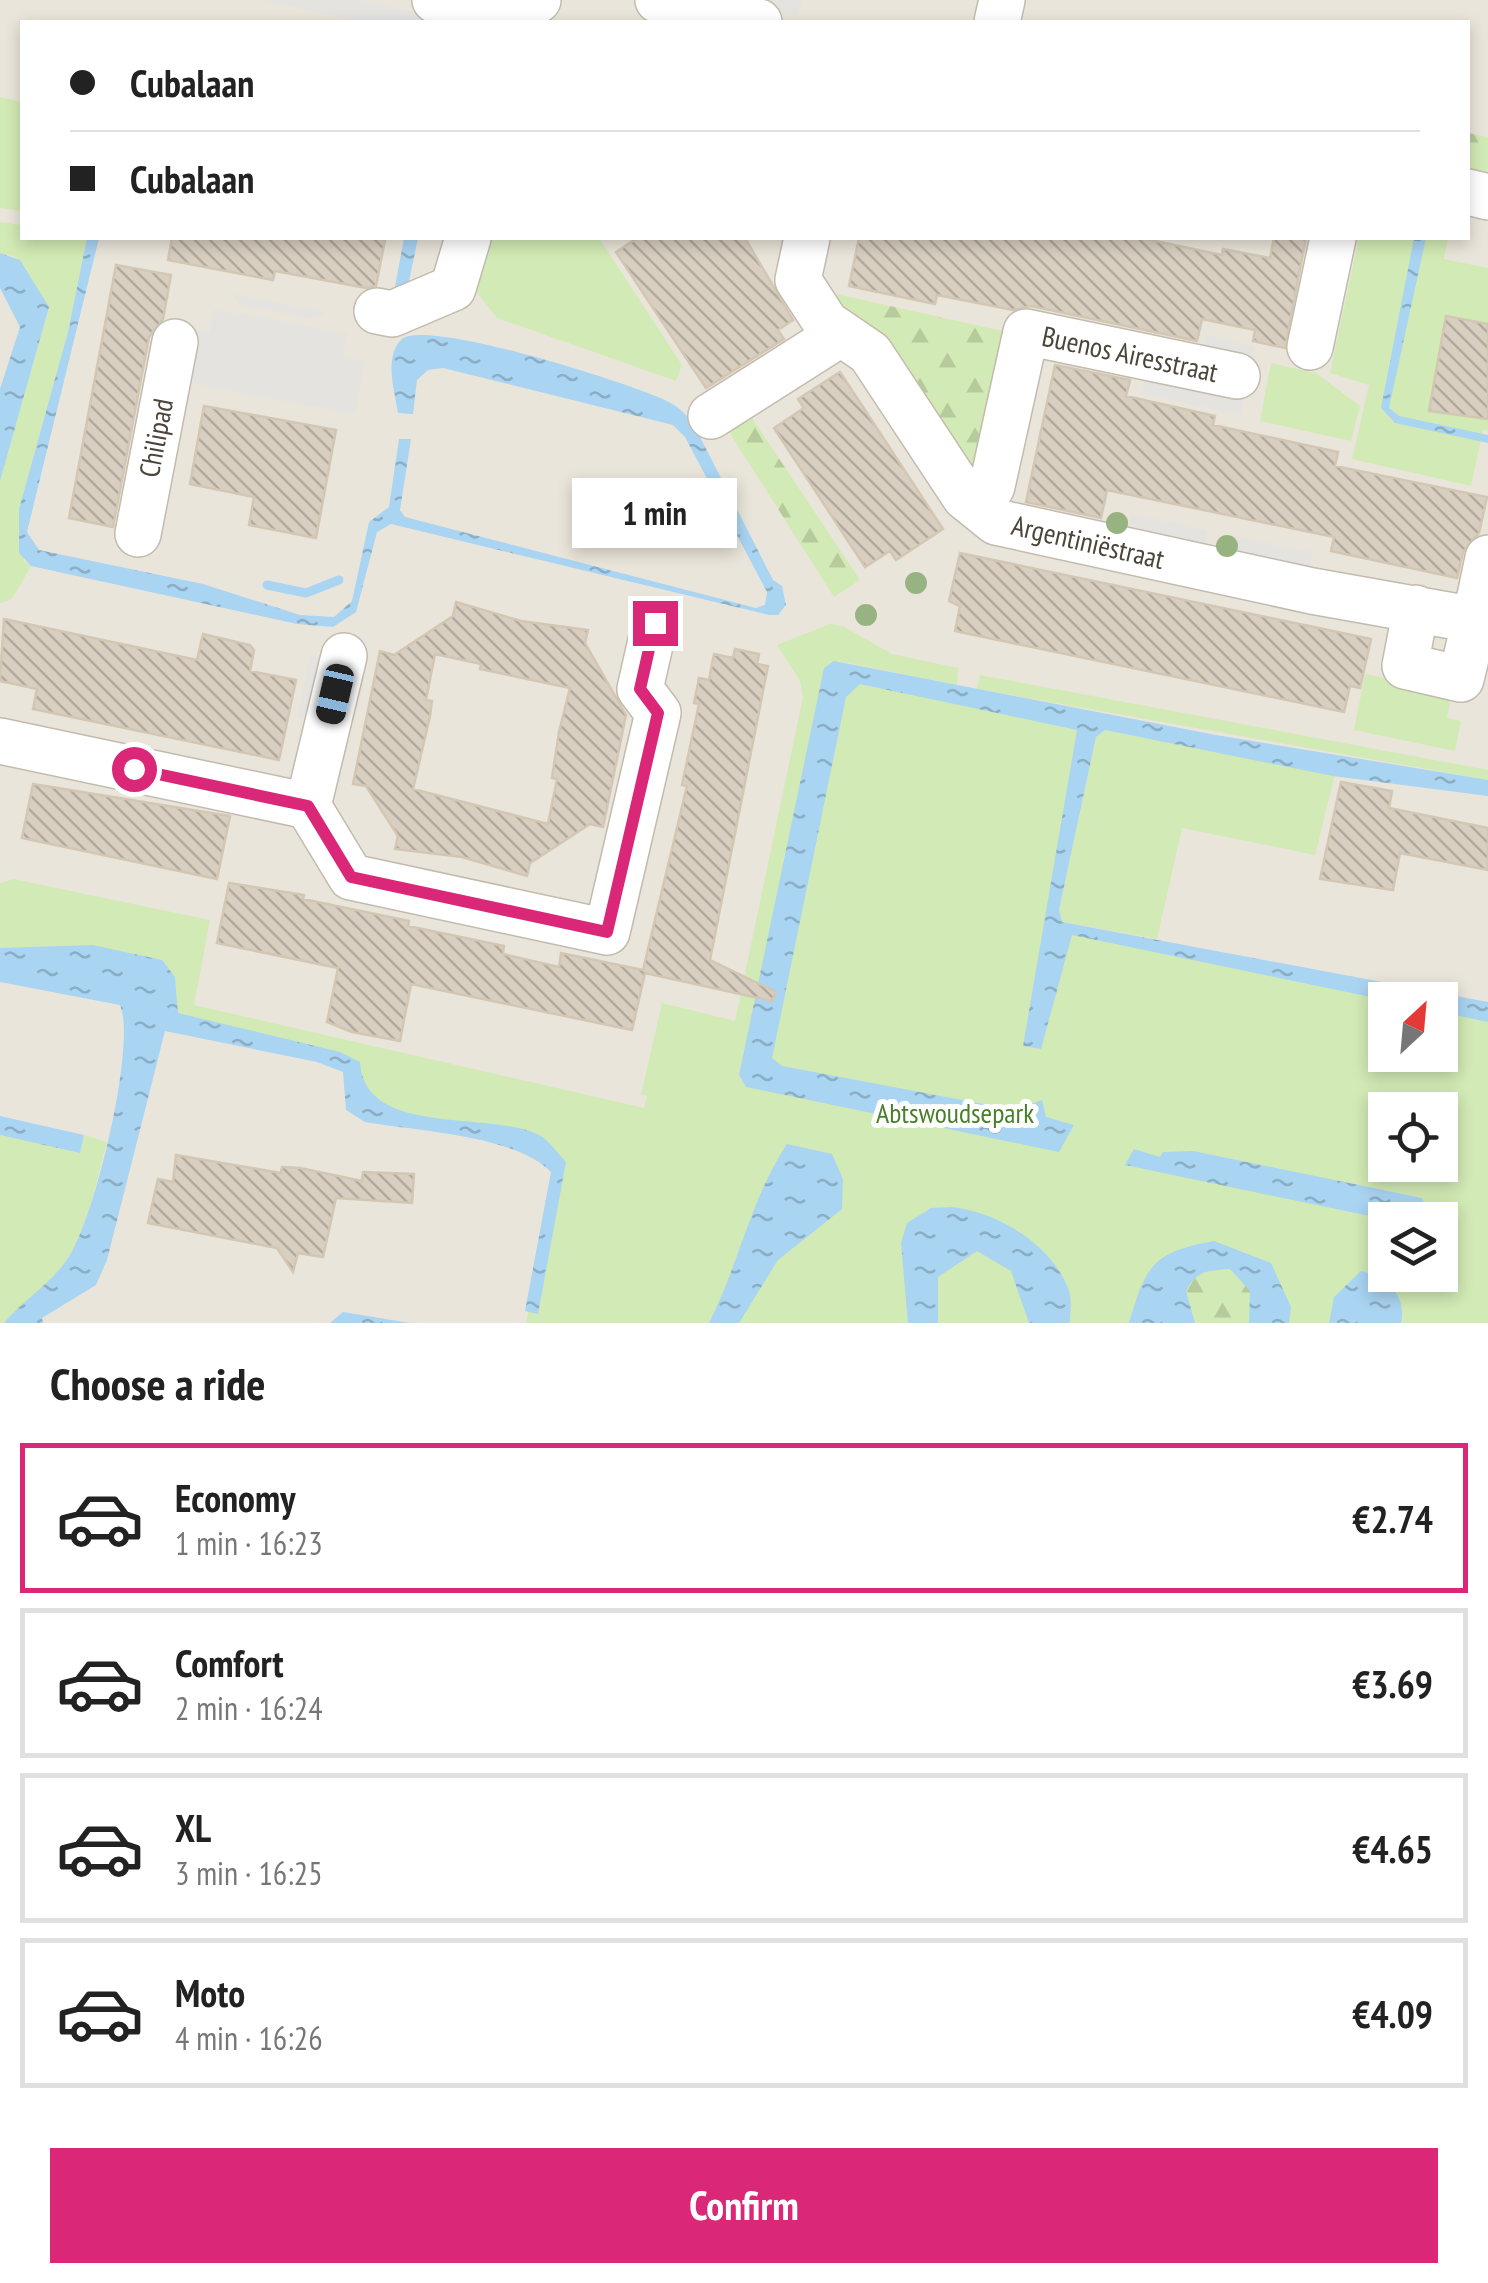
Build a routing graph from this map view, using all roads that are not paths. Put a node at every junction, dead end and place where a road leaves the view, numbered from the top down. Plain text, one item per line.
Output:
1 (435, 0) edge
2 (658, 0) edge
3 (511, 7) edge
4 (749, 20) edge
5 (467, 240) edge
6 (807, 240) edge
7 (1333, 240) edge
8 (377, 311) dead end
9 (840, 334) junction
10 (175, 342) dead end
11 (1310, 347) dead end
12 (1237, 376) dead end
13 (711, 416) dead end
14 (980, 509) junction
15 (138, 534) dead end
16 (1488, 558) edge
17 (1416, 608) junction
18 (1475, 620) junction
19 (655, 623) dead end
20 (344, 656) dead end
21 (0, 741) edge
22 (308, 806) junction

1 - 3 street
2 - 4 street
5 - 8 street
6 - 9 street, Argentiniëstraat
7 - 11 street
9 - 13 street
9 - 14 street, Argentiniëstraat
10 - 15 street, Chilipad
12 - 14 street, Buenos Airesstraat
14 - 17 street, Argentiniëstraat
16 - 18 street
17 - 18 street, Argentiniëstraat
17 - 18 street
19 - 22 street
20 - 22 street
21 - 22 street

